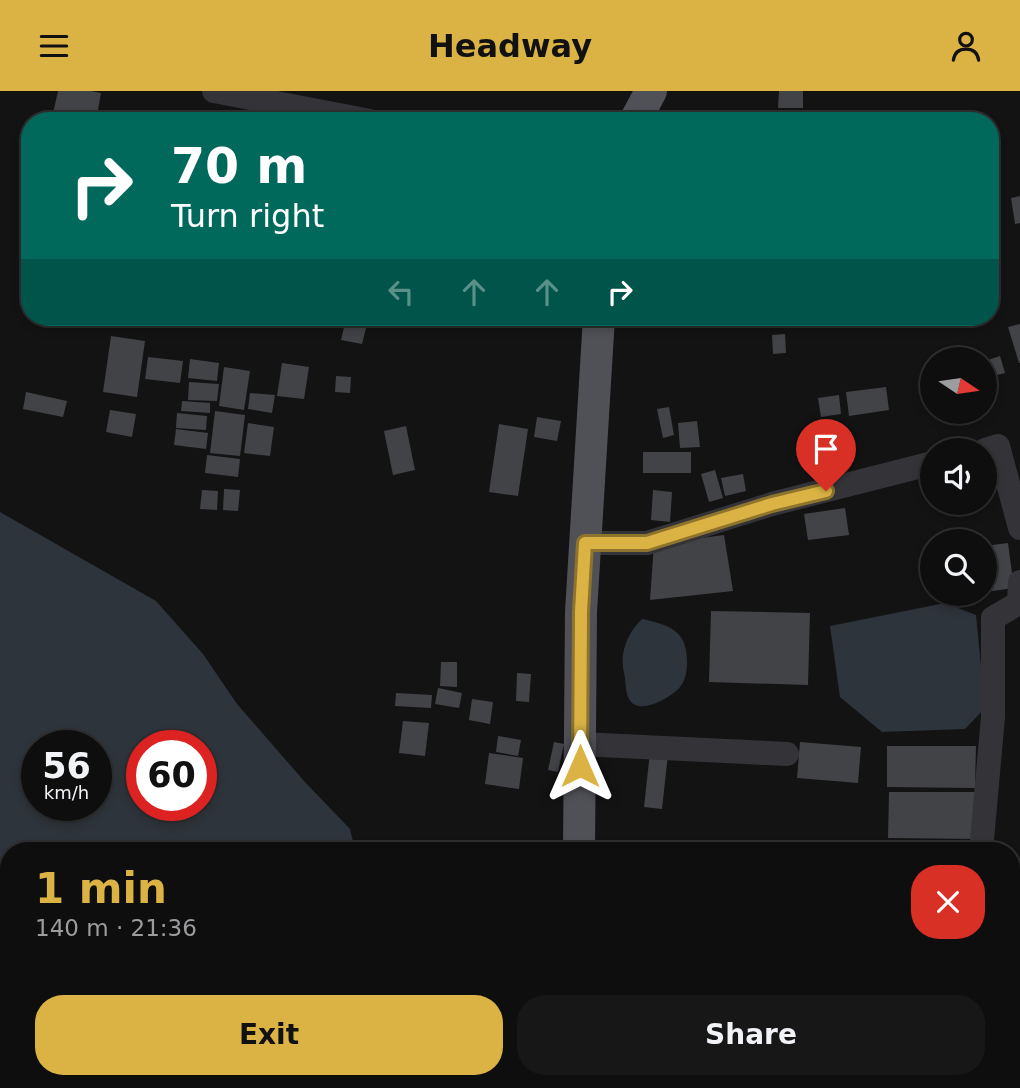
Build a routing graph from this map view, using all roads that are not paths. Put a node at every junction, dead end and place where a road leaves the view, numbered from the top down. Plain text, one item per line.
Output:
1 (214, 91) edge
2 (651, 91) edge
3 (323, 112) edge
4 (640, 112) edge
5 (598, 326) edge
6 (997, 446) edge
7 (920, 466) edge
8 (1020, 528) edge
9 (585, 543) junction
10 (1020, 582) edge
11 (580, 744) junction
12 (787, 754) dead end
13 (579, 842) edge
14 (596, 842) edge
15 (982, 842) edge

1 - 3 street
2 - 4 main road
5 - 9 main road
6 - 8 street
7 - 9 street
9 - 11 main road
10 - 15 street
11 - 12 street
11 - 13 main road
11 - 14 main road

